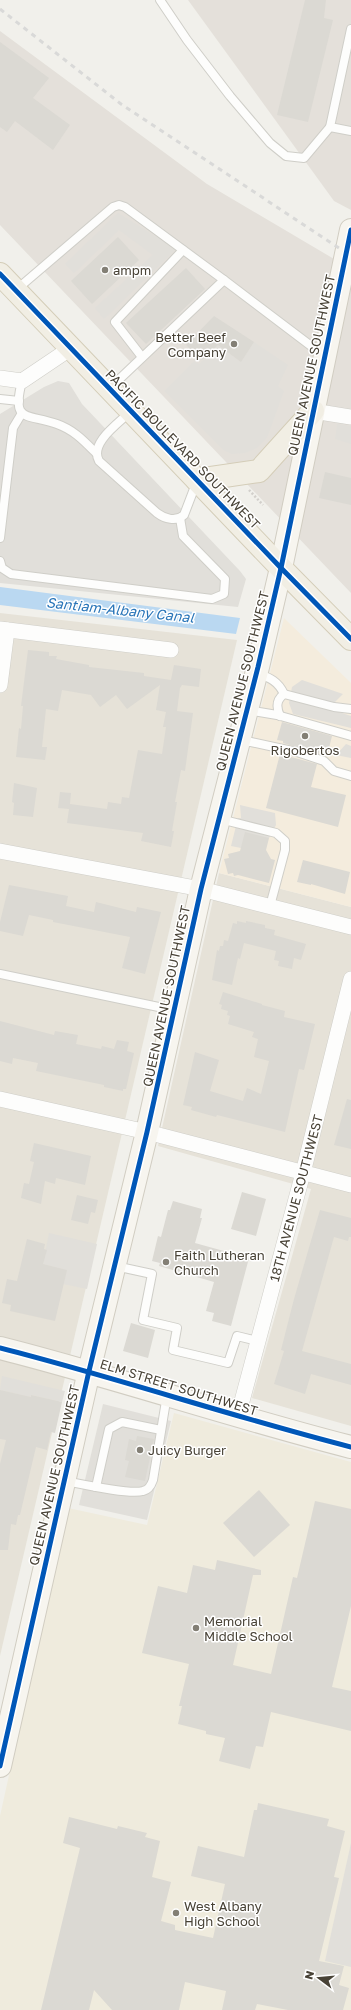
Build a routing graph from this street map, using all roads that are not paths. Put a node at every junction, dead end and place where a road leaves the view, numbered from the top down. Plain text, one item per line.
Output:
1 (160, 0) edge
2 (351, 29) edge
3 (330, 127) junction
4 (351, 131) edge
5 (351, 230) edge
6 (183, 250) junction
7 (0, 274) edge
8 (224, 280) junction
9 (16, 290) junction
10 (71, 348) junction
11 (324, 356) junction
12 (142, 357) junction
13 (0, 378) edge
14 (22, 381) junction
15 (109, 388) junction
16 (0, 399) edge
17 (19, 401) junction
18 (131, 411) junction
19 (313, 411) junction
20 (22, 413) junction
21 (351, 417) edge
22 (96, 453) junction
23 (197, 480) junction
24 (180, 518) junction
25 (0, 538) edge
26 (0, 561) edge
27 (281, 568) junction
28 (4, 629) edge
29 (351, 639) edge
30 (171, 650) dead end
31 (256, 673) junction
32 (0, 685) edge
33 (284, 694) junction
34 (351, 709) edge
35 (247, 710) junction
36 (280, 716) junction
37 (351, 736) edge
38 (239, 742) junction
39 (351, 776) edge
40 (219, 819) junction
41 (0, 852) edge
42 (201, 889) junction
43 (270, 906) junction
44 (351, 927) edge
45 (0, 974) edge
46 (351, 979) edge
47 (174, 1011) junction
48 (0, 1099) edge
49 (148, 1132) junction
50 (304, 1173) junction
51 (351, 1185) edge
52 (115, 1266) junction
53 (258, 1341) junction
54 (0, 1348) edge
55 (89, 1371) junction
56 (168, 1395) junction
57 (238, 1416) junction
58 (161, 1430) junction
59 (351, 1447) edge
60 (64, 1481) junction
61 (96, 1487) junction
62 (0, 1766) edge

1 - 3 lane
2 - 3 lane
3 - 4 lane
5 - 11 main road, QUEEN AVENUE SOUTHWEST
6 - 8 lane
6 - 9 lane
6 - 12 lane
7 - 9 main road, PACIFIC BOULEVARD SOUTHWEST
8 - 11 lane
8 - 12 lane
9 - 10 main road, PACIFIC BOULEVARD SOUTHWEST
10 - 14 street
10 - 15 main road, PACIFIC BOULEVARD SOUTHWEST
11 - 19 main road, QUEEN AVENUE SOUTHWEST
12 - 15 lane
13 - 14 street
14 - 17 lane
15 - 18 main road, PACIFIC BOULEVARD SOUTHWEST
16 - 17 lane
17 - 20 lane
18 - 22 lane
18 - 23 main road, PACIFIC BOULEVARD SOUTHWEST
19 - 21 street
19 - 23 main road
19 - 27 main road, QUEEN AVENUE SOUTHWEST
20 - 22 lane
20 - 25 lane
22 - 24 lane
23 - 24 lane
23 - 27 main road, PACIFIC BOULEVARD SOUTHWEST
24 - 26 lane
27 - 29 main road, PACIFIC BOULEVARD SOUTHWEST
27 - 31 main road, QUEEN AVENUE SOUTHWEST
28 - 30 street
28 - 32 street
31 - 33 lane
31 - 35 main road, QUEEN AVENUE SOUTHWEST
33 - 34 lane
33 - 36 lane
35 - 36 lane
35 - 38 main road, QUEEN AVENUE SOUTHWEST
36 - 37 lane
38 - 39 lane
38 - 40 main road, QUEEN AVENUE SOUTHWEST
40 - 42 main road, QUEEN AVENUE SOUTHWEST
40 - 43 lane
41 - 42 street
42 - 43 street
42 - 47 main road, QUEEN AVENUE SOUTHWEST
43 - 44 street
45 - 47 lane
46 - 50 street, 18TH AVENUE SOUTHWEST
47 - 49 main road, QUEEN AVENUE SOUTHWEST
48 - 49 street
49 - 50 street
49 - 52 main road, QUEEN AVENUE SOUTHWEST
50 - 51 street
50 - 53 street, 18TH AVENUE SOUTHWEST
52 - 53 lane
52 - 55 main road, QUEEN AVENUE SOUTHWEST
53 - 57 street, 18TH AVENUE SOUTHWEST
54 - 55 main road, ELM STREET SOUTHWEST
55 - 56 main road, ELM STREET SOUTHWEST
55 - 60 main road, QUEEN AVENUE SOUTHWEST
56 - 57 main road, ELM STREET SOUTHWEST
56 - 58 lane
57 - 59 main road, ELM STREET SOUTHWEST
58 - 61 lane
58 - 61 lane
60 - 61 lane
60 - 62 main road, QUEEN AVENUE SOUTHWEST

